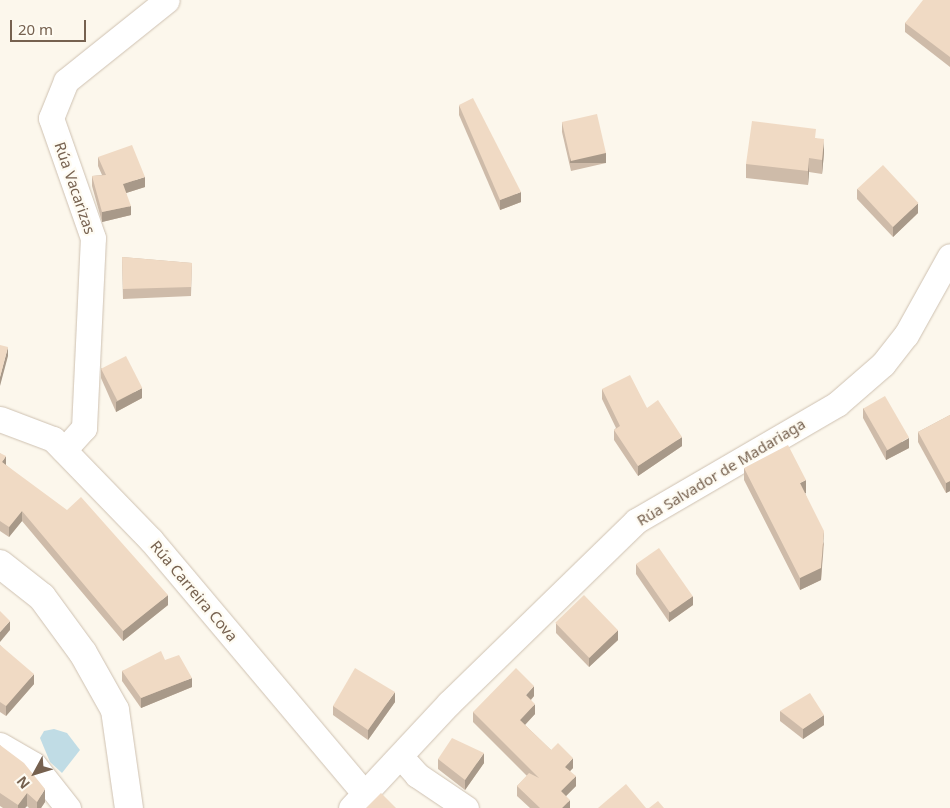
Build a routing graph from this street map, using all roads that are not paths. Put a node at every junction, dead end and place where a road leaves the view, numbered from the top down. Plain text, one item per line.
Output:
1 (167, 0) edge
2 (950, 256) edge
3 (0, 419) edge
4 (64, 450) junction
5 (0, 564) edge
6 (0, 745) edge
7 (400, 757) junction
8 (358, 801) edge
9 (68, 808) edge
10 (129, 808) edge
11 (466, 808) edge

1 - 4 street, Rúa Vacarizas
2 - 7 street, Rúa Salvador de Madariaga
3 - 4 street, Rúa Carreira Cova
4 - 8 street, Rúa Carreira Cova
5 - 10 street
6 - 9 street
7 - 8 street, Rúa Salvador de Madariaga
7 - 11 street

